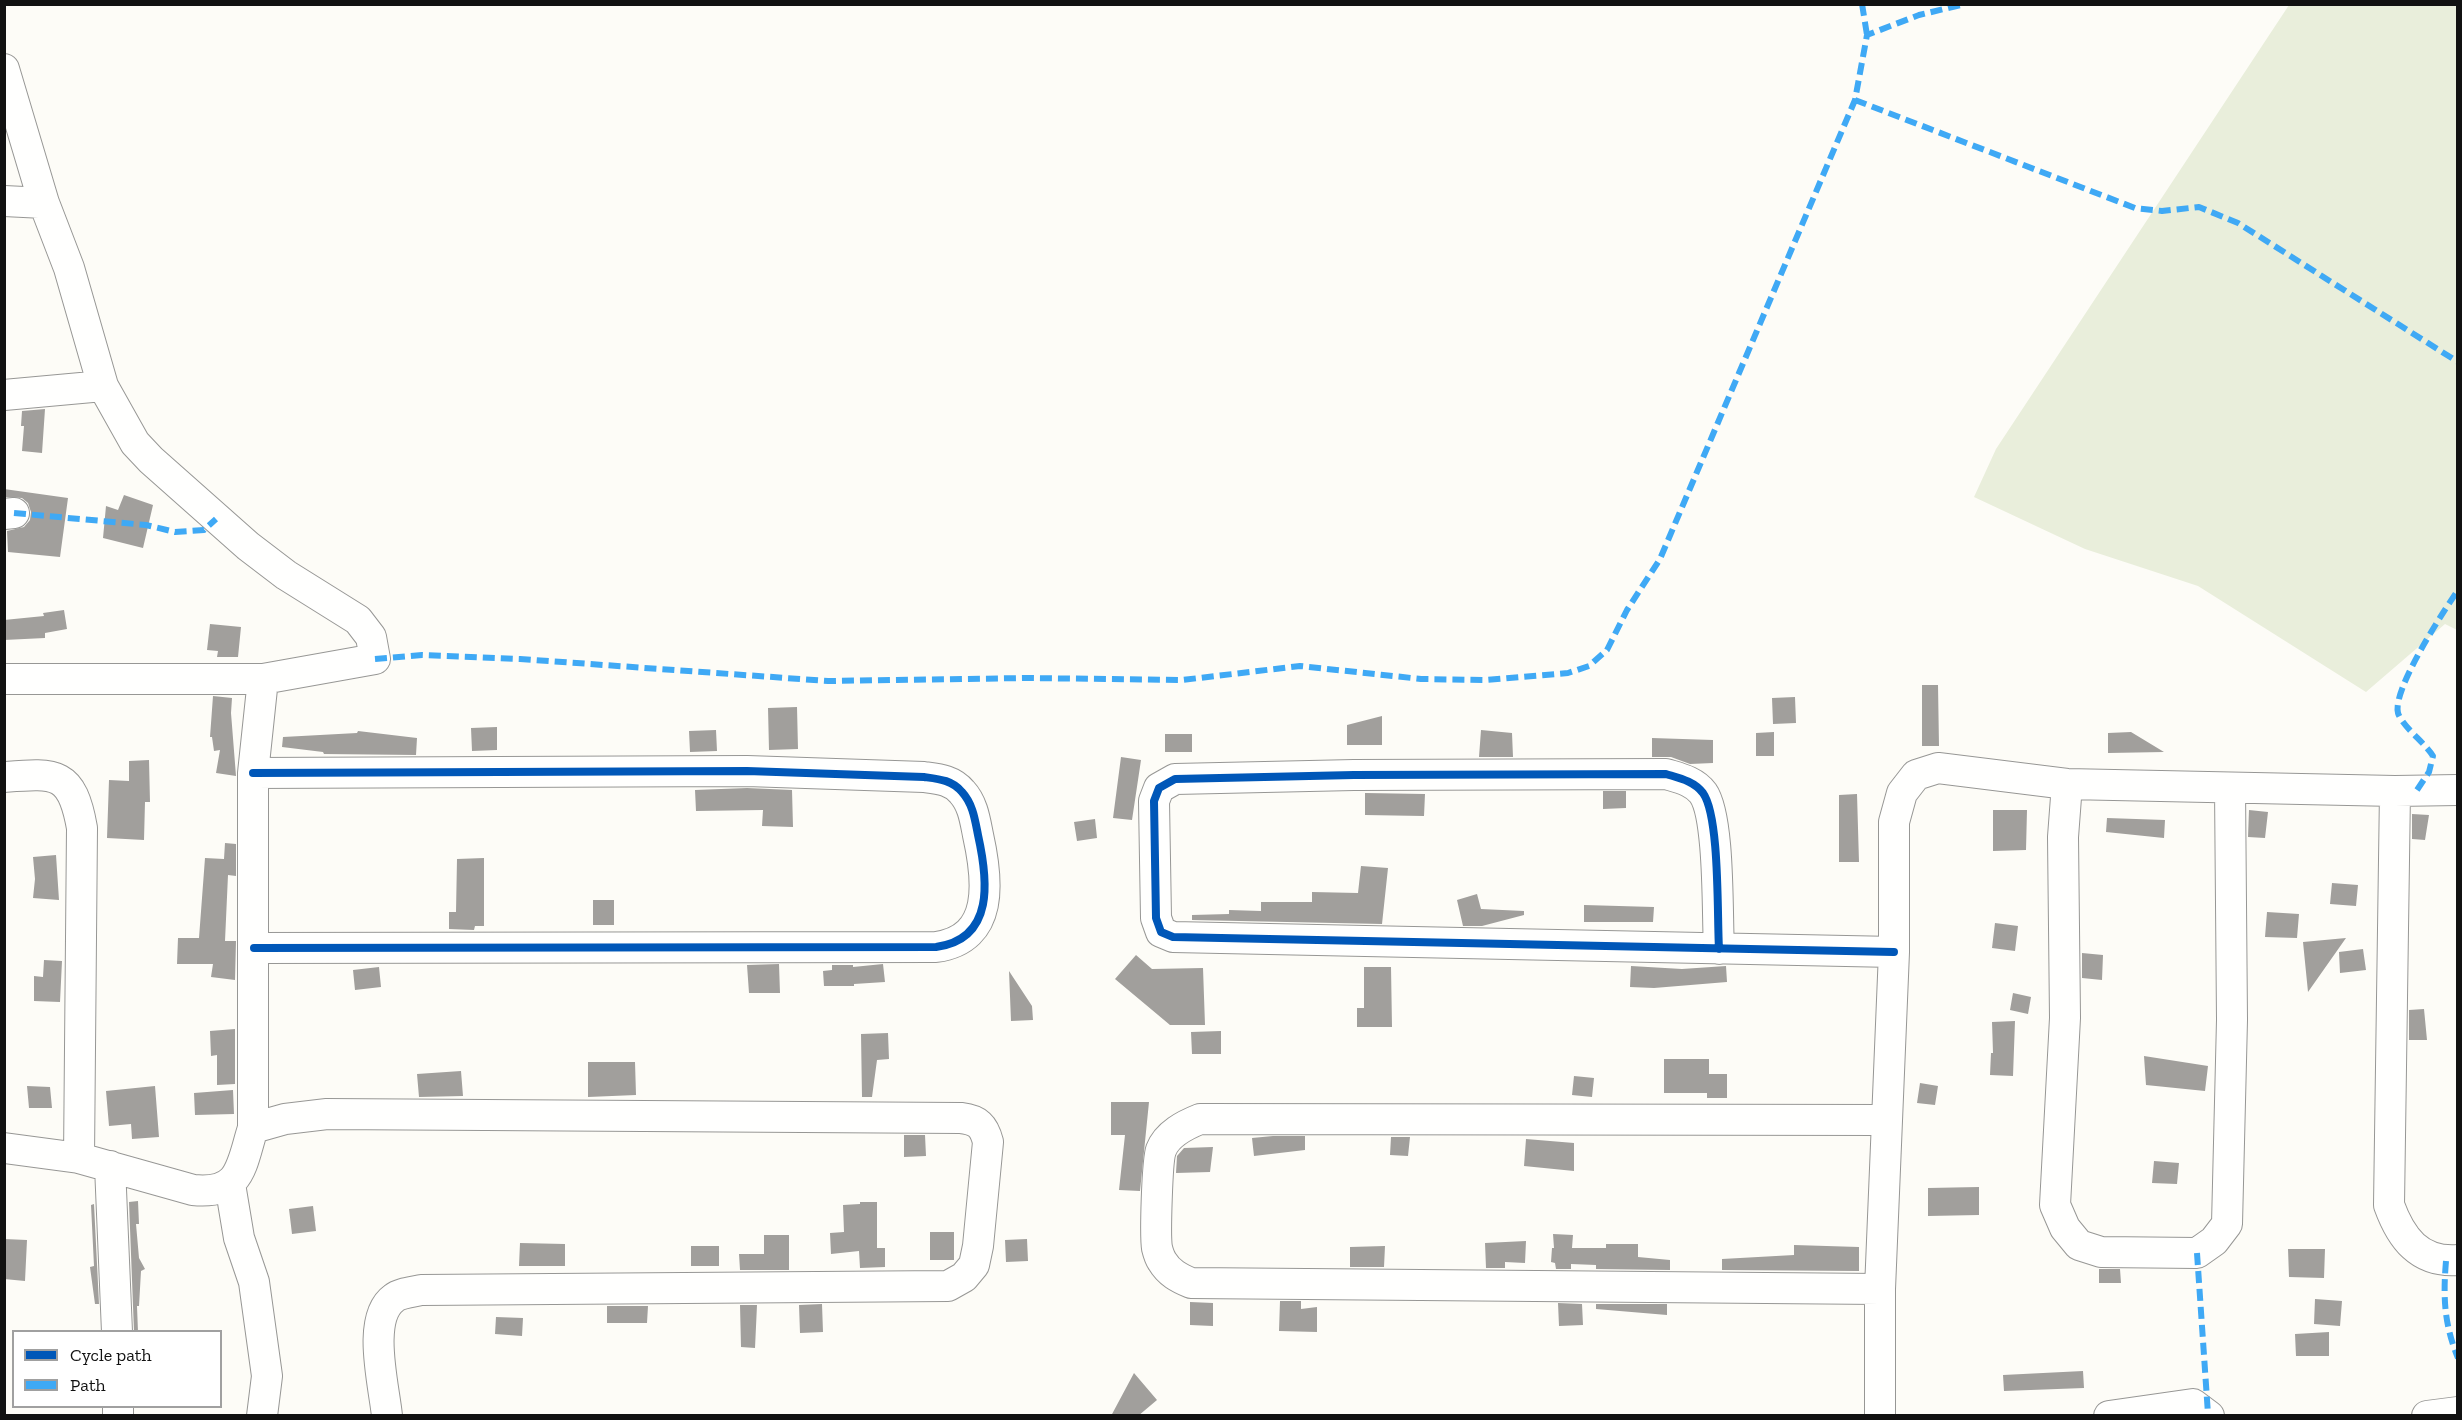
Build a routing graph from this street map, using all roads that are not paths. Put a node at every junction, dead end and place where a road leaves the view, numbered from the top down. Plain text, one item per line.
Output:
1 (4, 69) edge
2 (4, 201) edge
3 (44, 203) junction
4 (103, 386) junction
5 (4, 395) edge
6 (4, 679) edge
7 (263, 679) junction
8 (253, 773) junction
9 (4, 777) edge
10 (2067, 784) junction
11 (2230, 788) junction
12 (2457, 789) edge
13 (2395, 791) junction
14 (254, 948) junction
15 (1719, 949) junction
16 (1894, 952) junction
17 (1887, 1120) junction
18 (253, 1128) junction
19 (4, 1148) edge
20 (79, 1158) junction
21 (110, 1166) junction
22 (230, 1184) junction
23 (2457, 1260) edge
24 (1880, 1289) junction
25 (117, 1330) edge
26 (2457, 1412) edge
27 (262, 1416) edge
28 (387, 1416) edge
29 (1880, 1416) edge
30 (2109, 1416) edge
31 (2209, 1416) edge
32 (2427, 1416) edge

1 - 3 street
2 - 3 street
3 - 4 street
4 - 5 street
4 - 7 street
6 - 7 street
7 - 8 street
8 - 14 street
8 - 14 street
9 - 20 street
10 - 11 street
10 - 11 street
10 - 16 street
11 - 13 street
12 - 13 street
13 - 23 street
14 - 18 street
15 - 15 street
15 - 16 street
16 - 17 street
17 - 24 street
17 - 24 street
18 - 22 street
18 - 28 street
19 - 20 street
20 - 21 street
21 - 22 street
21 - 25 street
22 - 27 street
24 - 29 street
26 - 32 street
30 - 31 street

